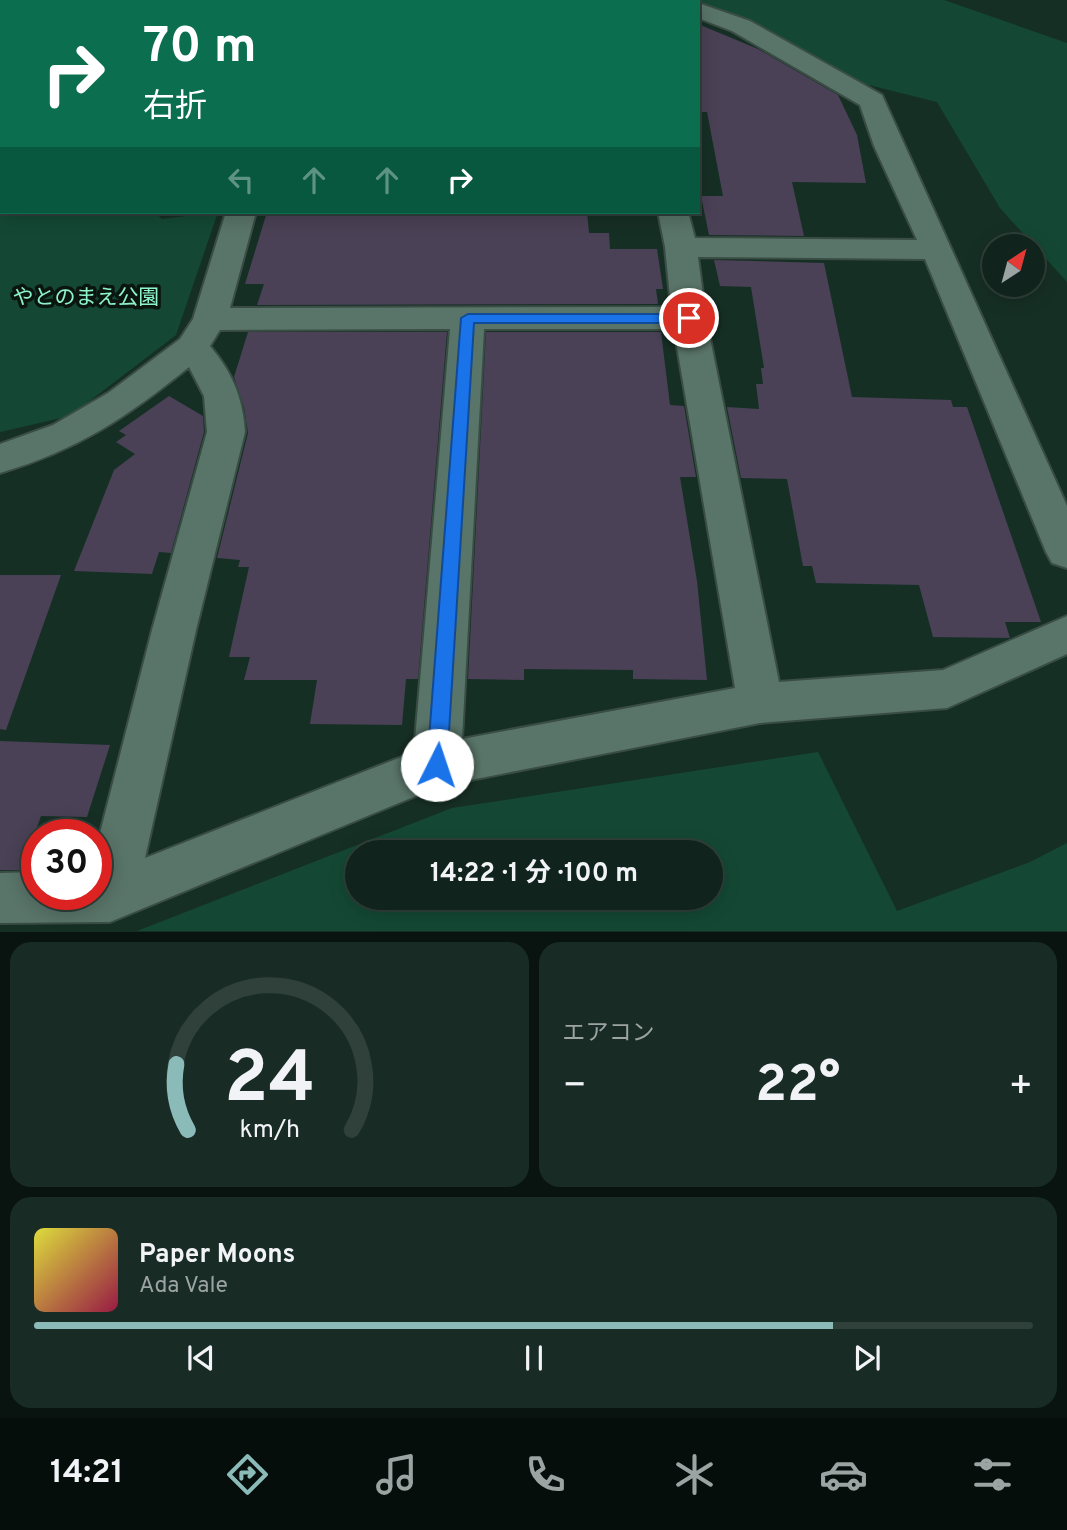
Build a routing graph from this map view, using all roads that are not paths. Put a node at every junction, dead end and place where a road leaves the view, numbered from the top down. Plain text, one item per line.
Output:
1 (700, 11) edge
2 (240, 214) edge
3 (677, 230) edge
4 (937, 250) junction
5 (468, 318) junction
6 (689, 318) junction
7 (201, 333) junction
8 (0, 459) edge
9 (1067, 552) edge
10 (1067, 634) edge
11 (760, 703) junction
12 (437, 765) junction
13 (112, 889) edge
14 (112, 896) edge
15 (0, 898) edge
16 (21, 898) edge

1 - 4 street
2 - 7 street
3 - 4 street
3 - 6 street
4 - 9 street
5 - 6 street
5 - 7 street
5 - 12 street
6 - 11 street
7 - 8 street
7 - 13 street
10 - 11 street
11 - 12 street
12 - 14 street
15 - 16 street

